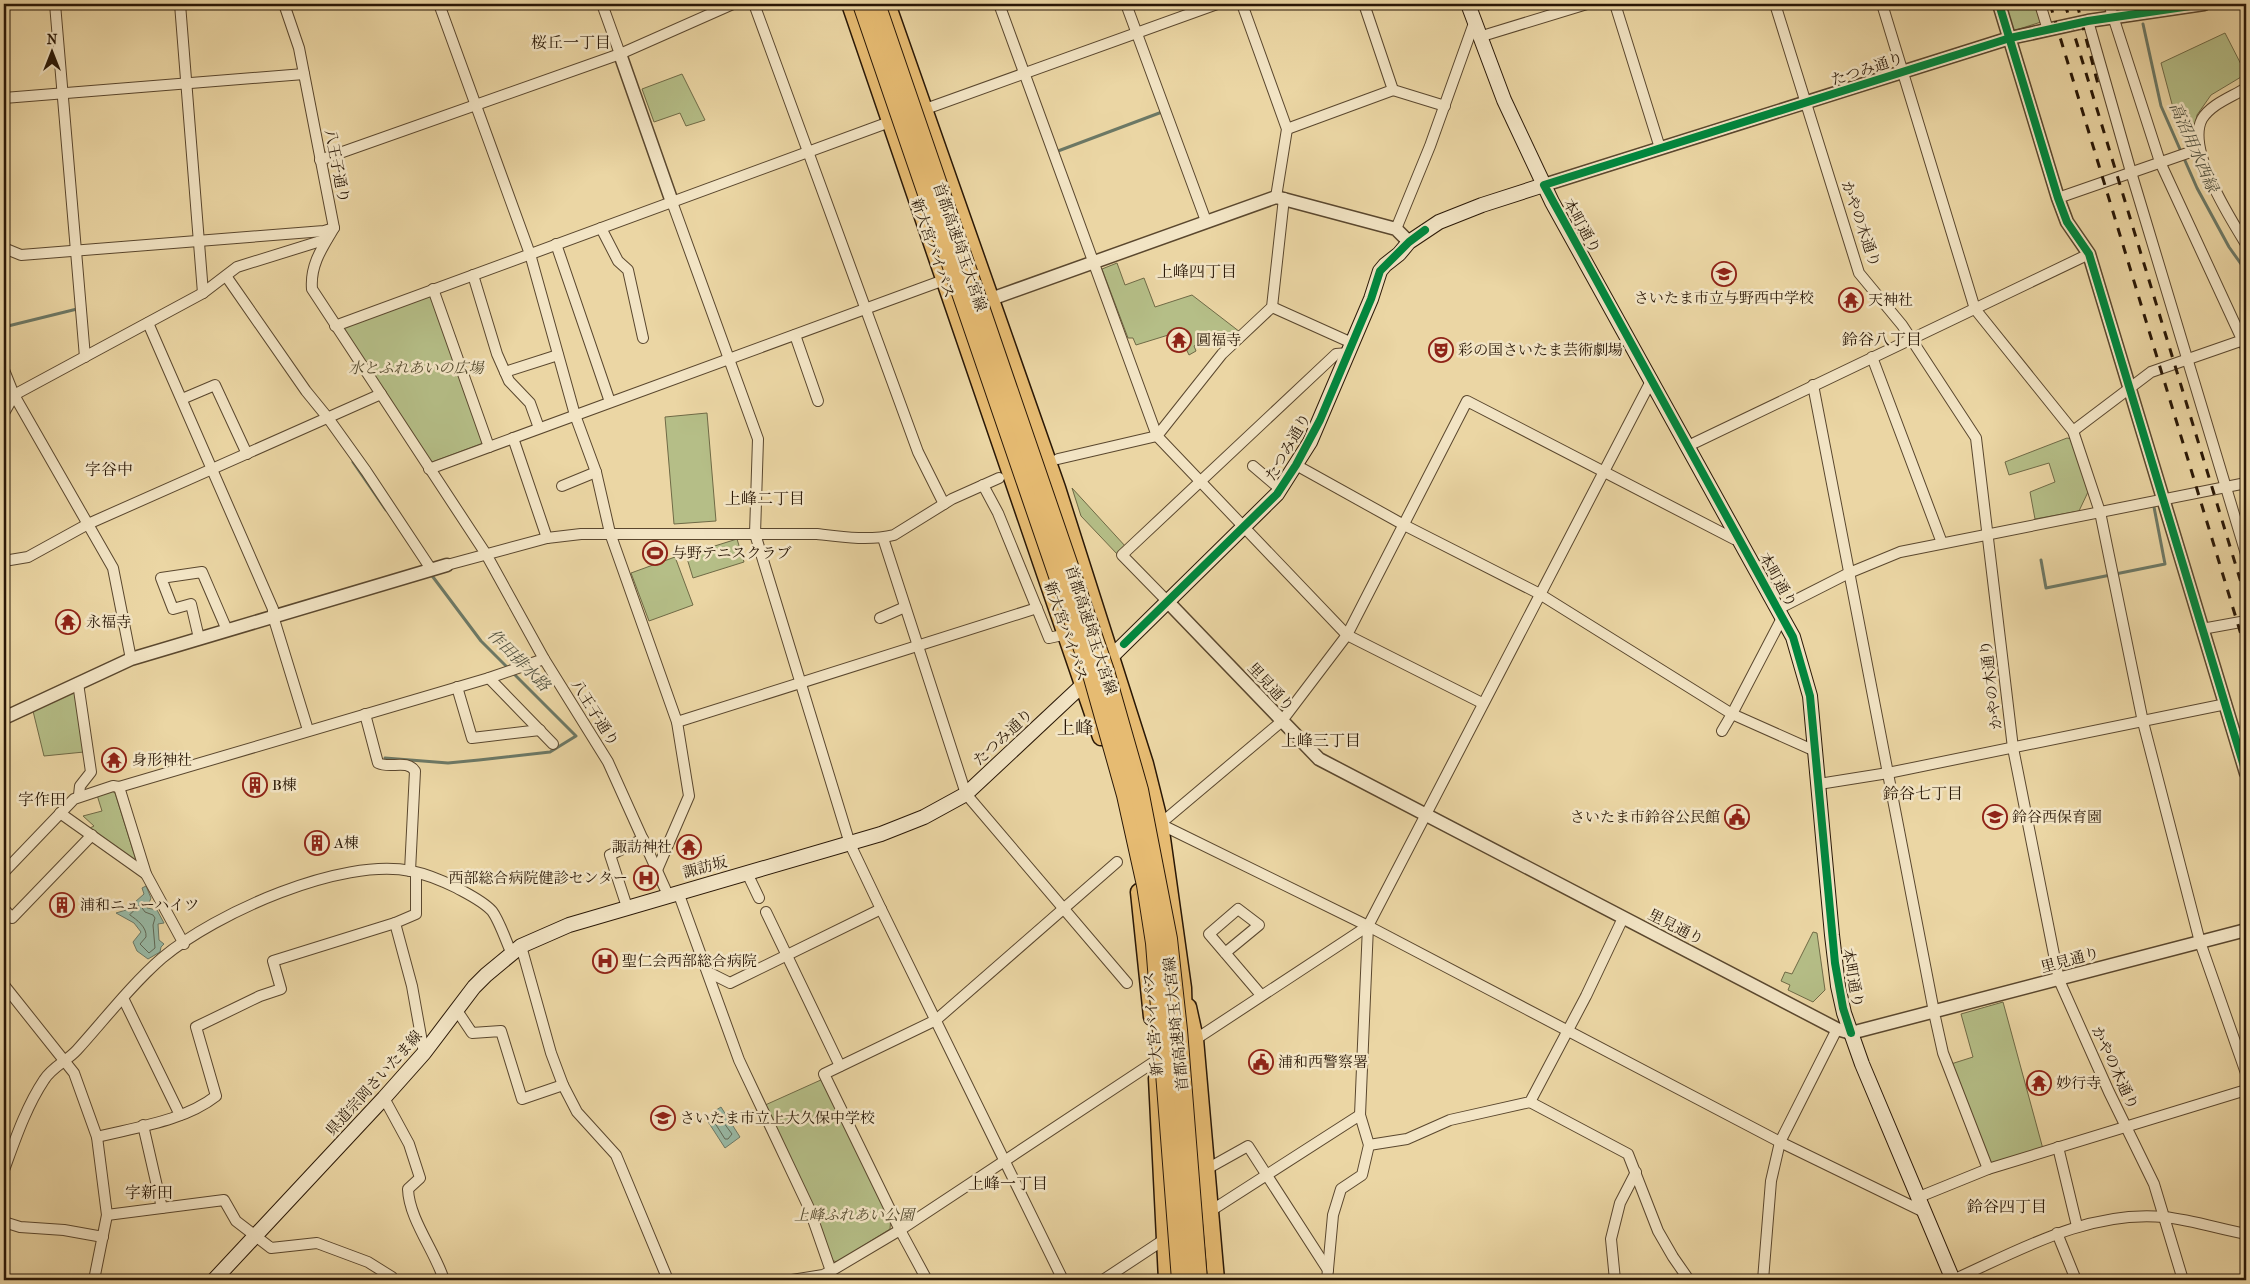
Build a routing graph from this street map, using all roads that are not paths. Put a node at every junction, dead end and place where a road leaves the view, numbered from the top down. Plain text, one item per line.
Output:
1 (55, 4) edge
2 (180, 4) edge
3 (284, 4) edge
4 (602, 4) edge
5 (733, 4) edge
6 (754, 4) edge
7 (850, 4) edge
8 (862, 4) edge
9 (876, 4) edge
10 (888, 4) edge
11 (1126, 4) edge
12 (1217, 4) edge
13 (1242, 4) edge
14 (1364, 4) edge
15 (1468, 4) edge
16 (1586, 4) edge
17 (1615, 4) edge
18 (1774, 4) edge
19 (1882, 4) edge
20 (1999, 4) edge
21 (2040, 4) edge
22 (2110, 4) edge
23 (2204, 4) edge
24 (443, 5) edge
25 (1003, 5) edge
26 (2146, 8) edge
27 (2113, 17) junction
28 (2088, 20) junction
29 (1474, 23) junction
30 (2048, 30) junction
31 (1138, 34) junction
32 (1479, 37) junction
33 (2010, 38) junction
34 (620, 54) junction
35 (1902, 72) junction
36 (1026, 73) junction
37 (304, 74) junction
38 (186, 84) junction
39 (2246, 88) edge
40 (1393, 90) junction
41 (63, 93) junction
42 (4, 98) edge
43 (1806, 103) junction
44 (476, 104) junction
45 (1445, 106) junction
46 (926, 109) junction
47 (890, 122) junction
48 (1287, 129) junction
49 (1660, 148) junction
50 (2193, 150) junction
51 (809, 152) junction
52 (320, 160) junction
53 (2160, 162) junction
54 (2131, 172) junction
55 (1544, 185) junction
56 (1280, 198) junction
57 (2058, 198) junction
58 (672, 202) junction
59 (1206, 221) junction
60 (334, 228) junction
61 (601, 228) junction
62 (1396, 229) junction
63 (327, 239) junction
64 (199, 241) junction
65 (1409, 242) junction
66 (556, 244) junction
67 (2246, 244) edge
68 (4, 248) edge
69 (76, 251) junction
70 (530, 254) junction
71 (2089, 254) junction
72 (1092, 262) junction
73 (473, 275) junction
74 (226, 276) junction
75 (944, 280) junction
76 (433, 289) junction
77 (203, 293) junction
78 (991, 299) junction
79 (1272, 307) junction
80 (866, 308) junction
81 (1975, 309) junction
82 (148, 323) junction
83 (335, 326) junction
84 (795, 335) junction
85 (643, 338) dead end
86 (1911, 338) junction
87 (2245, 342) edge
88 (1350, 348) junction
89 (558, 355) junction
90 (85, 357) junction
91 (1872, 357) junction
92 (730, 358) junction
93 (2187, 359) junction
94 (4, 370) edge
95 (505, 372) junction
96 (1652, 379) junction
97 (1813, 385) junction
98 (2131, 388) junction
99 (10, 393) edge
100 (381, 394) junction
101 (182, 399) junction
102 (818, 401) dead end
103 (610, 402) junction
104 (4, 413) edge
105 (575, 415) junction
106 (328, 418) junction
107 (539, 428) junction
108 (2073, 431) junction
109 (1157, 436) junction
110 (513, 438) junction
111 (1688, 446) junction
112 (489, 447) junction
113 (247, 454) junction
114 (1058, 459) dead end
115 (1296, 465) junction
116 (1253, 466) dead end
117 (213, 469) junction
118 (429, 469) junction
119 (1603, 470) junction
120 (596, 472) junction
121 (999, 478) dead end
122 (1202, 481) junction
123 (2246, 483) edge
124 (983, 485) junction
125 (562, 486) dead end
126 (2226, 487) junction
127 (1280, 490) junction
128 (2163, 500) junction
129 (944, 504) junction
130 (2100, 512) junction
131 (88, 524) junction
132 (1404, 525) junction
133 (1244, 526) junction
134 (610, 533) junction
135 (754, 534) junction
136 (1988, 534) junction
137 (547, 538) junction
138 (883, 538) junction
139 (1738, 538) junction
140 (1942, 543) junction
141 (486, 554) junction
142 (2246, 554) edge
143 (4, 561) edge
144 (447, 565) joint
145 (431, 569) junction
146 (1849, 573) junction
147 (1538, 593) junction
148 (1167, 600) junction
149 (905, 607) junction
150 (1037, 608) junction
151 (1780, 613) junction
152 (274, 616) junction
153 (880, 618) dead end
154 (2246, 621) edge
155 (2202, 629) junction
156 (227, 630) junction
157 (1067, 634) junction
158 (1348, 634) junction
159 (199, 638) junction
160 (918, 646) junction
161 (1111, 657) junction
162 (131, 659) junction
163 (544, 659) junction
164 (489, 678) junction
165 (800, 682) junction
166 (78, 683) junction
167 (1084, 683) junction
168 (457, 687) junction
169 (1482, 703) junction
170 (2226, 704) junction
171 (365, 714) junction
172 (1732, 714) junction
173 (4, 718) edge
174 (677, 722) junction
175 (1281, 722) junction
176 (2143, 722) junction
177 (308, 730) junction
178 (540, 730) junction
179 (1722, 731) dead end
180 (553, 744) dead end
181 (2013, 748) junction
182 (1815, 751) junction
183 (2243, 753) edge
184 (1888, 773) junction
185 (2246, 773) edge
186 (1819, 784) junction
187 (119, 787) junction
188 (966, 794) junction
189 (80, 795) junction
190 (60, 813) junction
191 (1425, 816) junction
192 (1160, 824) junction
193 (92, 836) junction
194 (643, 839) junction
195 (850, 844) junction
196 (1117, 862) dead end
197 (656, 870) junction
198 (4, 872) edge
199 (413, 872) junction
200 (747, 873) junction
201 (146, 874) junction
202 (673, 893) junction
203 (759, 898) dead end
204 (627, 907) junction
205 (4, 909) edge
206 (881, 909) junction
207 (1064, 910) junction
208 (766, 912) dead end
209 (1623, 918) junction
210 (395, 923) junction
211 (569, 924) joint
212 (1368, 926) junction
213 (2246, 930) edge
214 (2200, 942) junction
215 (184, 944) junction
216 (516, 949) junction
217 (1225, 953) junction
218 (787, 957) junction
219 (708, 972) junction
220 (2059, 980) junction
221 (1127, 983) dead end
222 (4, 985) edge
223 (1183, 988) junction
224 (1261, 995) junction
225 (124, 998) junction
226 (456, 1009) junction
227 (1934, 1013) junction
228 (936, 1020) junction
229 (1837, 1029) junction
230 (1566, 1031) junction
231 (1851, 1034) junction
232 (1195, 1039) junction
233 (1185, 1052) junction
234 (424, 1053) junction
235 (64, 1061) junction
236 (840, 1066) junction
237 (1157, 1067) junction
238 (2246, 1073) edge
239 (563, 1085) junction
240 (2246, 1090) edge
241 (384, 1098) junction
242 (1530, 1102) junction
243 (180, 1115) junction
244 (1360, 1115) junction
245 (143, 1125) junction
246 (2126, 1125) junction
247 (97, 1137) junction
248 (1169, 1142) junction
249 (1780, 1142) junction
250 (1369, 1145) junction
251 (2058, 1147) junction
252 (1004, 1162) junction
253 (1988, 1169) junction
254 (4, 1170) edge
255 (1205, 1170) junction
256 (1636, 1172) junction
257 (1267, 1176) junction
258 (1918, 1197) junction
259 (162, 1208) junction
260 (1209, 1212) junction
261 (1924, 1212) junction
262 (107, 1215) junction
263 (2165, 1217) junction
264 (4, 1222) edge
265 (2077, 1226) junction
266 (900, 1230) junction
267 (2057, 1233) junction
268 (2246, 1234) edge
269 (255, 1236) junction
270 (104, 1237) junction
271 (1165, 1238) junction
272 (826, 1275) edge
273 (1327, 1275) edge
274 (94, 1280) edge
275 (214, 1280) edge
276 (394, 1280) edge
277 (444, 1280) edge
278 (668, 1280) edge
279 (792, 1280) edge
280 (927, 1280) edge
281 (1062, 1280) edge
282 (1103, 1280) edge
283 (1167, 1280) edge
284 (1174, 1280) edge
285 (1182, 1280) edge
286 (1197, 1280) edge
287 (1216, 1280) edge
288 (1615, 1280) edge
289 (1688, 1280) edge
290 (1763, 1280) edge
291 (1953, 1280) edge
292 (2076, 1280) edge
293 (2183, 1280) edge

1 - 41 street
2 - 38 street
3 - 37 street, 八王子通り
4 - 34 street
5 - 34 street
6 - 51 street
7 - 47 highway, 新大宮バイパス
8 - 248 highway, 首都高速埼玉大宮線, bridge
9 - 286 highway, 首都高速埼玉大宮線, bridge
10 - 46 highway, 新大宮バイパス
11 - 31 street
12 - 31 street
13 - 48 street
14 - 40 street
15 - 29 main road, 本町通り
16 - 32 street
17 - 49 street
18 - 43 street, かやの木通り
19 - 35 street
20 - 33 street
21 - 30 street
22 - 27 street
23 - 26 street, たつみ通り
24 - 44 street
25 - 36 street
26 - 27 street, たつみ通り
27 - 28 street, たつみ通り
27 - 53 street
28 - 30 street, たつみ通り
28 - 54 street
29 - 32 main road, 本町通り
29 - 45 street
30 - 33 street, たつみ通り
31 - 36 street
31 - 59 street
32 - 55 main road, 本町通り
33 - 35 street, たつみ通り
33 - 57 street
34 - 44 street
34 - 58 street
35 - 43 street, たつみ通り
35 - 81 street
36 - 46 street
36 - 72 street
37 - 38 street
37 - 52 street, 八王子通り
38 - 41 street
38 - 64 street
39 - 50 street
40 - 45 street
40 - 48 street
41 - 42 street
41 - 69 street
43 - 49 street, たつみ通り
43 - 86 street, かやの木通り
44 - 52 street
44 - 70 street
45 - 62 street
46 - 47 street
46 - 78 highway, 新大宮バイパス
47 - 51 street
47 - 75 highway, 新大宮バイパス
48 - 56 street
49 - 55 street, たつみ通り
50 - 53 street
50 - 67 street
51 - 58 street
51 - 80 street
52 - 60 street, 八王子通り
53 - 54 street
53 - 87 street
54 - 57 street
54 - 93 street
55 - 65 main road, たつみ通り
55 - 96 main road, 本町通り
56 - 59 street
56 - 62 street
56 - 79 street
57 - 71 street
58 - 61 street
58 - 92 street
59 - 72 street
60 - 63 street
60 - 64 street
61 - 66 street
61 - 85 street
62 - 65 street
63 - 74 street
63 - 83 street
64 - 69 street
64 - 77 street
65 - 88 main road, たつみ通り
66 - 70 street
66 - 103 street
68 - 69 street
69 - 90 street
70 - 73 street
70 - 89 street
71 - 81 street
71 - 98 street
72 - 78 street
72 - 109 street
73 - 76 street
73 - 95 street
74 - 77 street
74 - 106 street
75 - 80 street
75 - 157 highway, 新大宮バイパス
76 - 83 street
76 - 112 street
77 - 82 street
78 - 161 highway, 新大宮バイパス
79 - 88 street
79 - 109 street
80 - 84 street
80 - 129 street
81 - 86 street
81 - 108 street
82 - 90 street
82 - 101 street
83 - 100 street, 八王子通り
84 - 92 street
84 - 102 street
86 - 91 street
86 - 136 street, かやの木通り
87 - 93 street
88 - 115 main road, たつみ通り
88 - 122 street
89 - 95 street
89 - 105 street
90 - 99 street
91 - 97 street
91 - 140 street
92 - 103 street
92 - 135 street
93 - 98 street
93 - 126 street
94 - 99 street
95 - 107 street
96 - 111 main road, 本町通り
96 - 119 street
97 - 111 street
97 - 146 street
98 - 108 street
98 - 128 street
99 - 104 street
99 - 131 street
100 - 106 street
100 - 118 street, 八王子通り
101 - 113 street
101 - 117 street
103 - 105 street
105 - 107 street
105 - 120 street
106 - 113 street
106 - 145 street
107 - 110 street
108 - 130 street
109 - 114 street
109 - 122 street
110 - 112 street
110 - 137 street
111 - 139 main road, 本町通り
112 - 118 street
113 - 117 street
115 - 127 main road, たつみ通り
115 - 132 street
116 - 127 street
117 - 131 street
117 - 152 street
118 - 141 street, 八王子通り
119 - 132 street
119 - 139 street
119 - 147 street
120 - 125 street
120 - 134 street
121 - 124 street
122 - 133 street
122 - 148 street
123 - 126 street
124 - 129 street
124 - 150 street
126 - 128 street
126 - 142 street
127 - 133 main road, たつみ通り
128 - 130 street
128 - 155 street
129 - 138 street
130 - 136 street
130 - 176 street
131 - 143 street
131 - 162 street
132 - 147 street
132 - 158 street
133 - 148 main road, たつみ通り
133 - 158 street
134 - 135 street
134 - 137 street
134 - 174 street
135 - 138 street
135 - 165 street
136 - 140 street
136 - 181 street, かやの木通り
137 - 141 street
138 - 149 street
139 - 151 main road, 本町通り
140 - 146 street
141 - 144 street
141 - 163 street, 八王子通り
144 - 145 street
145 - 152 street
146 - 151 street
146 - 184 street
147 - 169 street
147 - 172 street
148 - 161 main road, たつみ通り
148 - 175 street, 里見通り
149 - 153 street
149 - 160 street
150 - 157 street
150 - 160 street
151 - 172 street
151 - 182 main road, 本町通り
152 - 156 street
152 - 177 street
154 - 155 street
155 - 170 street
156 - 159 street
156 - 159 street
157 - 167 highway, 新大宮バイパス
158 - 169 street
158 - 175 street
159 - 162 street
160 - 165 street
160 - 188 street
161 - 167 main road, たつみ通り
161 - 192 highway, 新大宮バイパス
162 - 166 street
163 - 164 street
163 - 194 street, 八王子通り
164 - 168 street
164 - 178 street
165 - 174 street
165 - 195 street
166 - 173 street
166 - 189 street
167 - 188 main road, たつみ通り
167 - 237 highway, 新大宮バイパス
168 - 171 street
168 - 178 street
169 - 191 street
170 - 176 street
170 - 183 street
171 - 177 street
171 - 199 street
172 - 179 street
172 - 182 street
174 - 197 street
175 - 191 street, 里見通り
175 - 192 street
176 - 181 street
176 - 214 street
177 - 187 street
178 - 180 street
181 - 184 street
181 - 220 street, かやの木通り
182 - 186 main road, 本町通り
183 - 185 street
184 - 186 street
184 - 227 street
186 - 231 main road, 本町通り
187 - 189 street
187 - 201 street
188 - 195 main road, たつみ通り
188 - 207 street
189 - 190 street
190 - 193 street
190 - 198 street
191 - 209 street, 里見通り
191 - 212 street
192 - 212 street
192 - 223 highway, 新大宮バイパス
193 - 201 street
193 - 205 street
194 - 197 street, 八王子通り
194 - 204 street
195 - 200 main road, 諏訪坂
195 - 206 street
196 - 207 street
197 - 202 street, 八王子通り
199 - 210 street
199 - 215 street
199 - 216 street
200 - 202 main road, 諏訪坂
200 - 203 street
201 - 215 street
202 - 204 main road, 諏訪坂
202 - 219 street, 八王子通り
204 - 211 main road, 諏訪坂
206 - 218 street
206 - 228 street
207 - 221 street
207 - 228 street
208 - 218 street
209 - 229 street, 里見通り
209 - 230 street
210 - 234 street
210 - 243 street
211 - 216 main road, 県道宗岡さいたま線
212 - 224 street
212 - 230 street
212 - 244 street
213 - 214 street, 里見通り
214 - 220 street, 里見通り
214 - 238 street
215 - 225 street
216 - 226 main road, 県道宗岡さいたま線
216 - 239 street
217 - 217 street
217 - 224 street
218 - 219 street
218 - 236 street
219 - 272 street, 八王子通り
220 - 227 street, 里見通り
220 - 246 street, かやの木通り
222 - 235 street
223 - 232 highway
223 - 233 highway, 新大宮バイパス
224 - 232 street
225 - 235 street
225 - 243 street
226 - 234 main road, 県道宗岡さいたま線
226 - 239 street
227 - 231 street, 里見通り
227 - 253 street
228 - 236 street
228 - 252 street
229 - 231 street, 里見通り
229 - 249 street
230 - 242 street
230 - 249 street
231 - 258 main road, 本町通り
232 - 233 street
232 - 255 highway
233 - 286 highway, 新大宮バイパス
234 - 241 main road, 県道宗岡さいたま線
235 - 247 street
235 - 254 street
236 - 266 street
237 - 252 street
237 - 271 highway
237 - 285 highway, 新大宮バイパス
239 - 278 street
240 - 246 street
241 - 269 main road, 県道宗岡さいたま線
241 - 277 street
242 - 250 street
242 - 256 street
243 - 245 street
244 - 250 street
244 - 257 street
245 - 247 street
245 - 259 street
246 - 251 street
246 - 263 street, かやの木通り
247 - 262 street
248 - 284 highway, bridge
248 - 285 highway, 首都高速埼玉大宮線, bridge
249 - 261 street
249 - 290 street
250 - 273 street
251 - 253 street
251 - 265 street
252 - 266 street
252 - 281 street
253 - 258 street
255 - 257 street
255 - 260 highway
256 - 288 street
256 - 289 street
257 - 260 street
257 - 273 street
258 - 261 main road, 本町通り
259 - 262 street
259 - 269 street
260 - 287 highway
261 - 291 main road, 本町通り
262 - 270 street
263 - 265 street
263 - 268 street
263 - 293 street, かやの木通り
264 - 270 street
265 - 267 street
266 - 272 street
266 - 280 street
267 - 291 street
267 - 292 street
269 - 275 main road, 県道宗岡さいたま線
269 - 276 street
270 - 274 street
271 - 282 street
271 - 283 highway
272 - 279 street

